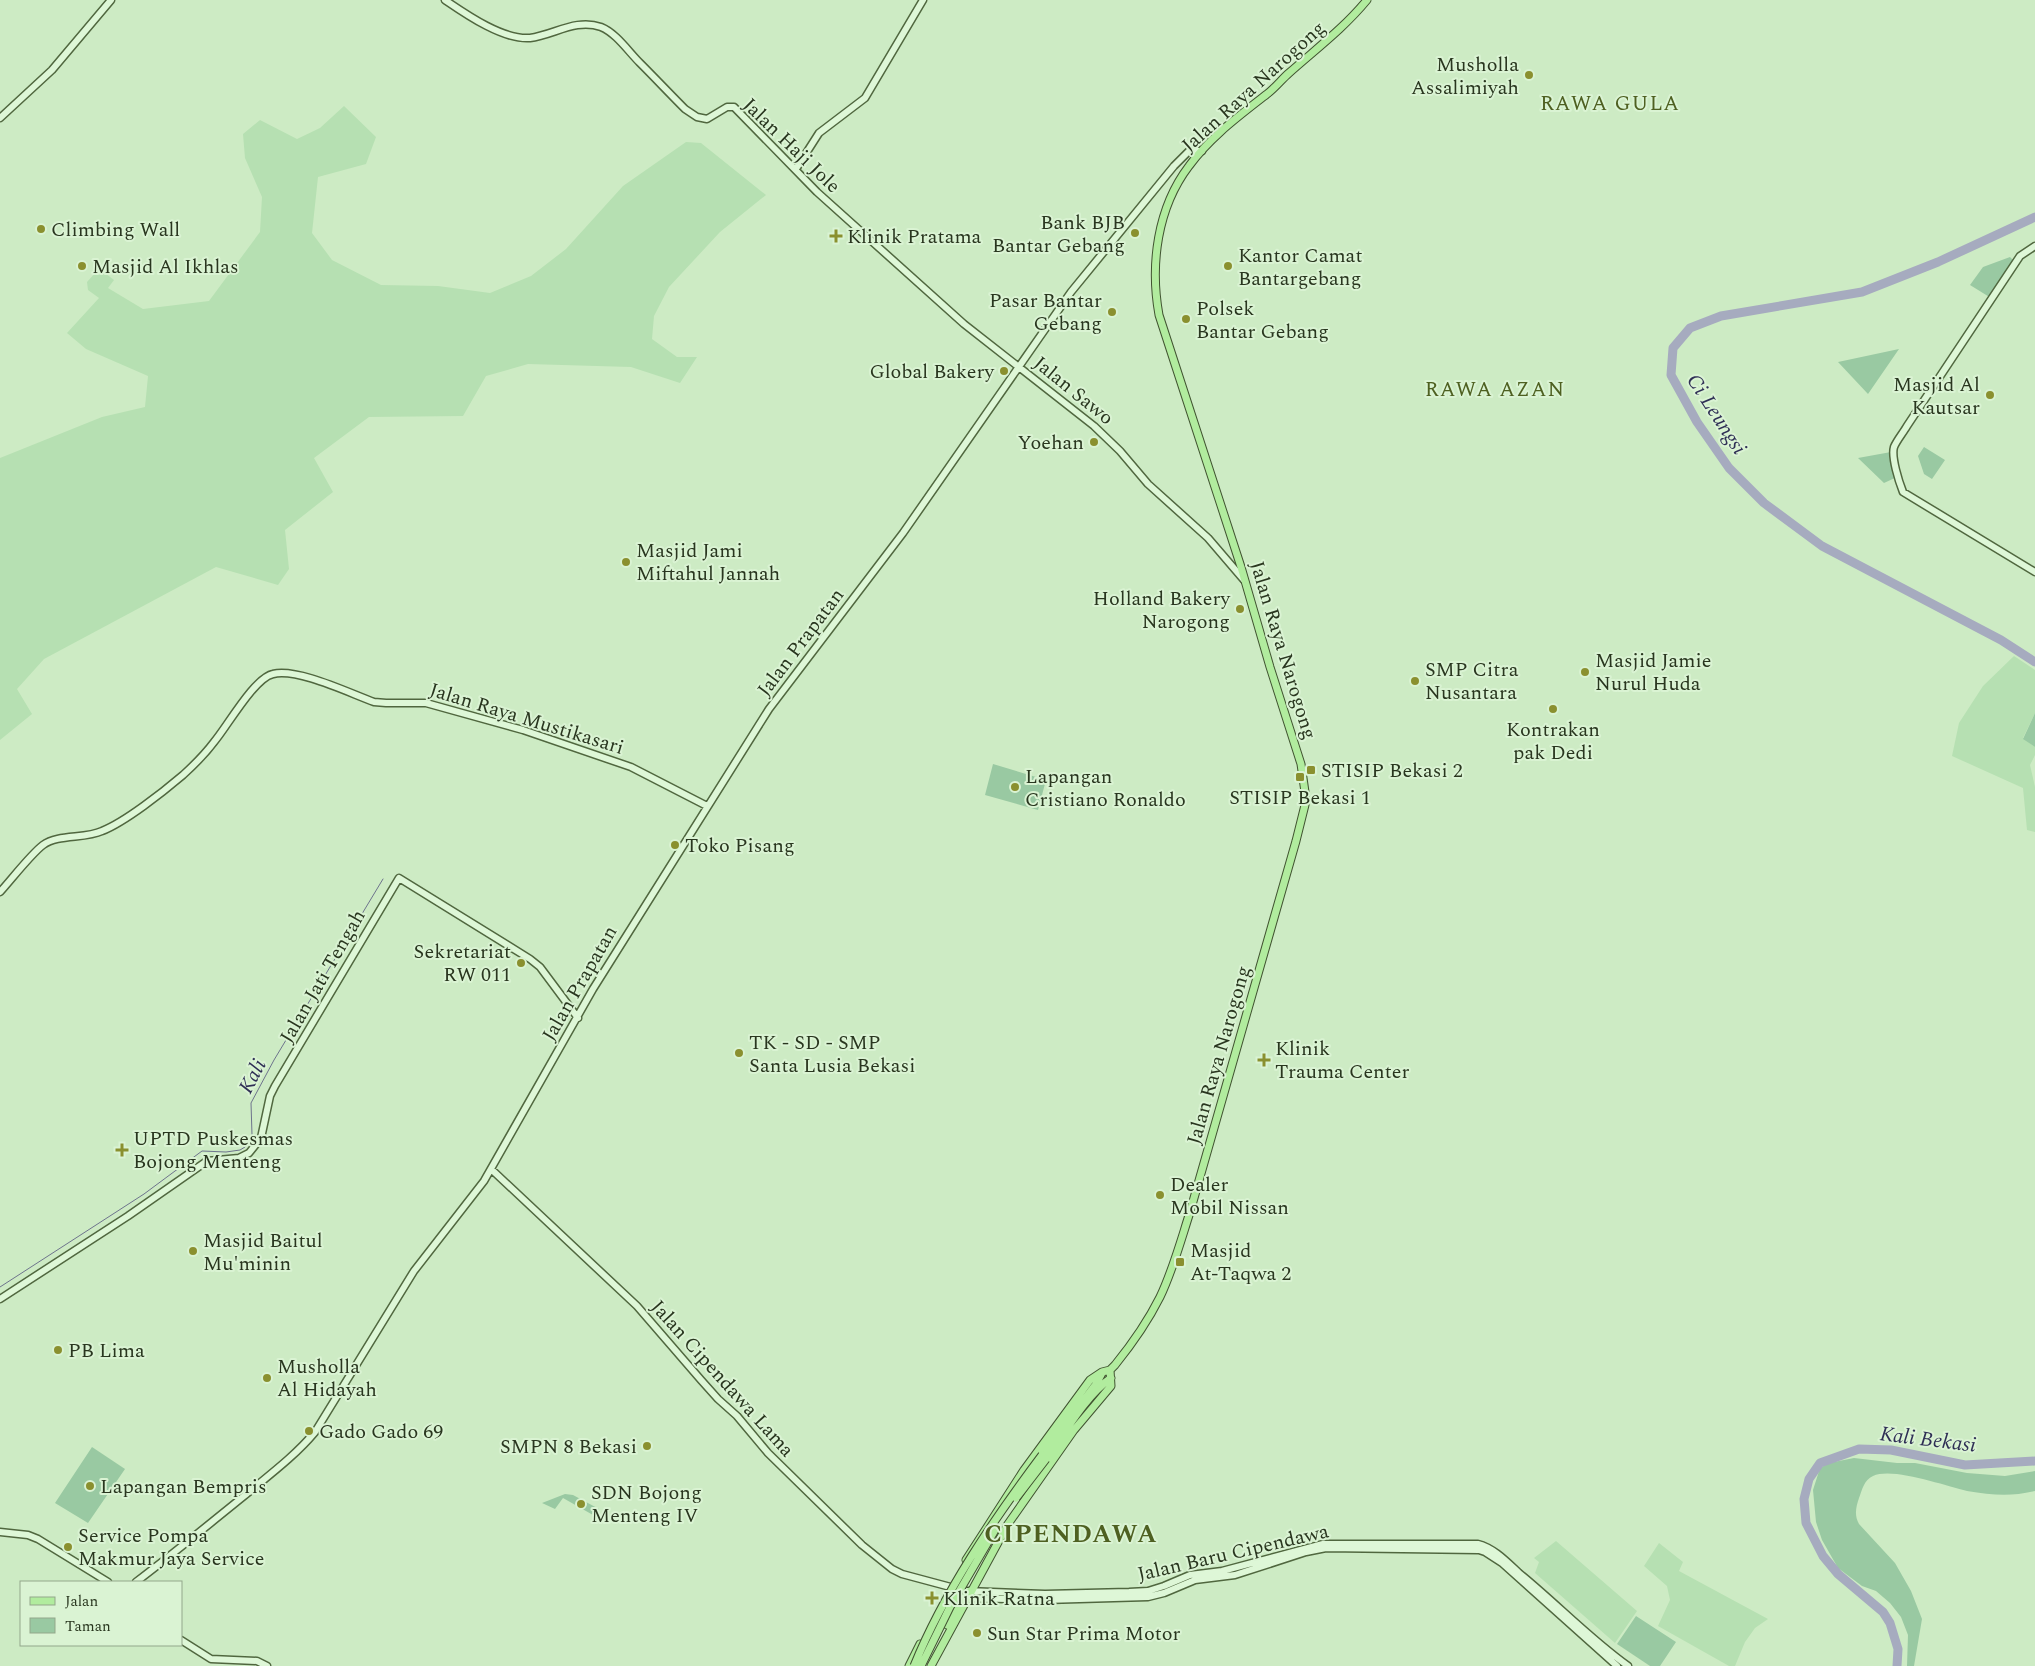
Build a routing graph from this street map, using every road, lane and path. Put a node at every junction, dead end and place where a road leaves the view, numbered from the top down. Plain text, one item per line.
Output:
1 (111, 0) edge
2 (444, 0) edge
3 (923, 0) edge
4 (1367, 0) edge
5 (0, 118) edge
6 (1202, 150) junction
7 (796, 169) junction
8 (2035, 246) edge
9 (1018, 367) junction
10 (2035, 572) edge
11 (1245, 581) junction
12 (707, 806) junction
13 (0, 892) edge
14 (578, 1018) junction
15 (491, 1169) junction
16 (0, 1299) edge
17 (1108, 1373) junction
18 (1044, 1457) junction
19 (0, 1532) edge
20 (1424, 1546) junction
21 (992, 1551) junction
22 (106, 1581) edge
23 (137, 1581) edge
24 (951, 1590) junction
25 (970, 1591) junction
26 (1045, 1597) junction
27 (963, 1598) junction
28 (182, 1641) edge
29 (268, 1666) edge
30 (910, 1666) edge
31 (914, 1666) edge
32 (921, 1666) edge
33 (926, 1666) edge
34 (931, 1666) edge
35 (1616, 1666) edge
36 (1627, 1666) edge

1 - 5 main road
2 - 7 main road, Jalan Haji Jole
3 - 7 main road
4 - 6 main road, Jalan Raya Narogong
6 - 9 main road, Jalan Sawo
6 - 11 main road, Jalan Raya Narogong
7 - 9 main road, Jalan Haji Jole
8 - 10 main road
9 - 11 main road, Jalan Sawo
9 - 12 main road, Jalan Prapatan
11 - 17 main road, Jalan Raya Narogong
12 - 13 main road, Jalan Raya Mustikasari
12 - 14 main road, Jalan Prapatan
14 - 15 main road, Jalan Prapatan
14 - 16 main road, Jalan Jati Tengah
15 - 23 main road, Jalan Prapatan
15 - 24 main road, Jalan Cipendawa Lama
17 - 18 main road
17 - 21 main road, Jalan Raya Narogong
17 - 24 main road, Jalan Raya Narogong
18 - 31 main road, bridge
18 - 32 main road, bridge
19 - 22 main road
20 - 26 main road, Jalan Baru Cipendawa
20 - 35 main road, Jalan Baru Cipendawa
20 - 36 main road, Jalan Baru Cipendawa
21 - 24 main road
21 - 25 main road, Jalan Raya Narogong
24 - 25 main road, Jalan Baru Cipendawa
24 - 27 main road, Jalan Baru Cipendawa
24 - 30 main road, Jalan Raya Narogong
25 - 26 main road, Jalan Baru Cipendawa
25 - 27 main road, Jalan Raya Narogong
26 - 27 main road, Jalan Baru Cipendawa
27 - 33 main road
27 - 34 main road, Jalan Raya Narogong
28 - 29 main road

